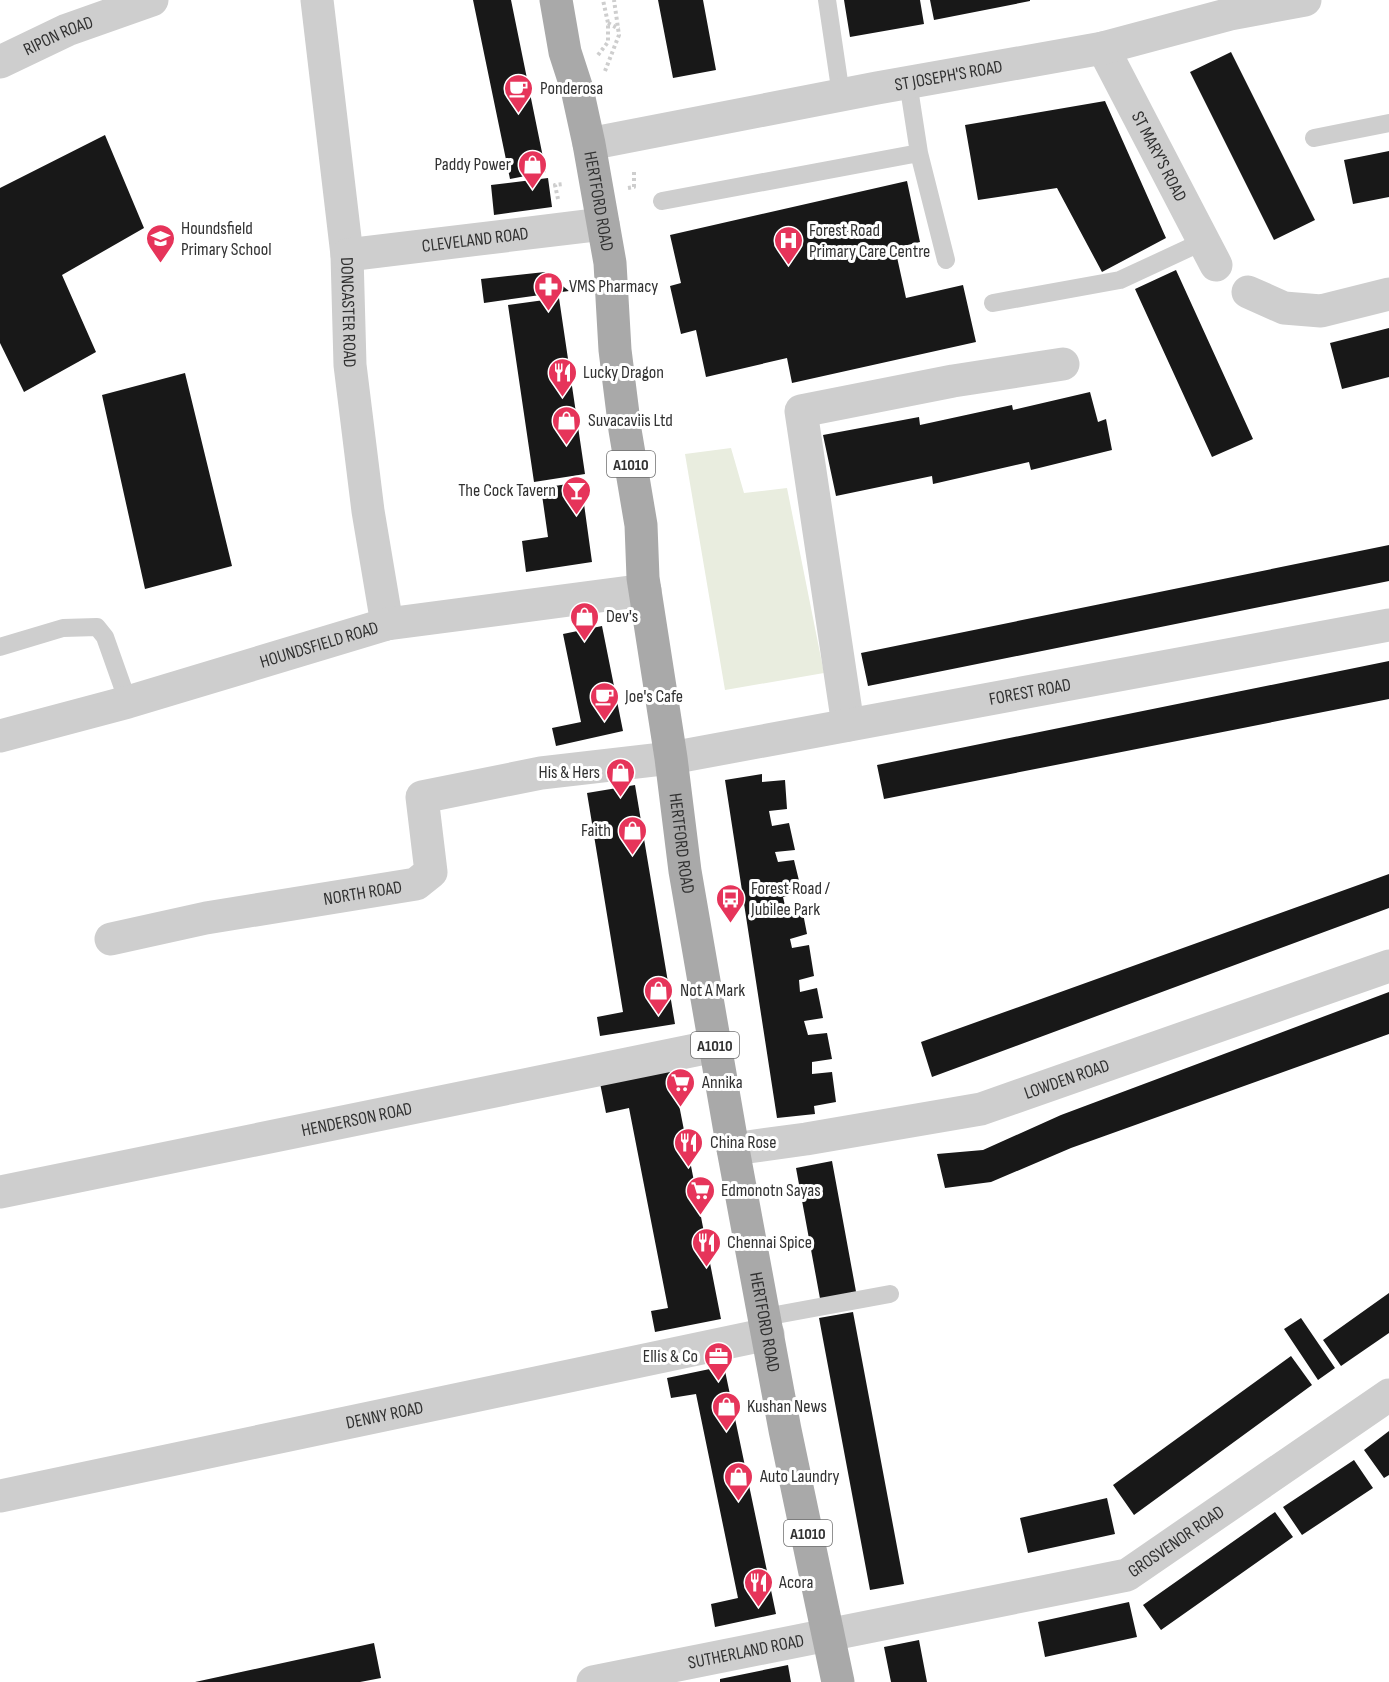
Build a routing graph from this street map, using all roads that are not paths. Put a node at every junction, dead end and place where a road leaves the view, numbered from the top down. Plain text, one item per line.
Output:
1 (152, 0) edge
2 (317, 0) edge
3 (556, 0) edge
4 (827, 0) edge
5 (1305, 0) edge
6 (1103, 48) junction
7 (0, 62) edge
8 (908, 82) junction
9 (840, 95) junction
10 (1389, 123) edge
11 (1314, 138) dead end
12 (589, 144) junction
13 (919, 153) junction
14 (662, 201) dead end
15 (603, 224) junction
16 (1210, 253) joint
17 (347, 255) junction
18 (946, 260) dead end
19 (1248, 292) dead end
20 (1389, 294) edge
21 (993, 303) dead end
22 (1062, 364) dead end
23 (645, 590) junction
24 (387, 624) junction
25 (1389, 625) edge
26 (0, 647) edge
27 (128, 702) junction
28 (848, 724) junction
29 (0, 736) edge
30 (671, 758) junction
31 (111, 939) dead end
32 (1389, 966) edge
33 (715, 1046) junction
34 (733, 1149) junction
35 (0, 1192) edge
36 (890, 1294) dead end
37 (767, 1325) junction
38 (1389, 1395) edge
39 (0, 1496) edge
40 (829, 1636) junction
41 (593, 1682) edge
42 (838, 1682) edge

1 - 7 street, RIPON ROAD
2 - 17 street, DONCASTER ROAD
3 - 12 main road, HERTFORD ROAD / A1010
4 - 9 lane
5 - 6 street, ST JOSEPH'S ROAD
6 - 8 street, ST JOSEPH'S ROAD
6 - 16 street, ST MARY'S ROAD
8 - 9 street, ST JOSEPH'S ROAD
8 - 13 lane
9 - 12 street, ST JOSEPH'S ROAD
10 - 11 lane
12 - 15 main road, HERTFORD ROAD / A1010
13 - 14 lane
13 - 18 lane
15 - 17 street, CLEVELAND ROAD
15 - 23 main road, HERTFORD ROAD / A1010
16 - 21 lane
17 - 24 street, DONCASTER ROAD
19 - 20 street
22 - 28 street
23 - 24 street, HOUNDSFIELD ROAD
23 - 30 main road, HERTFORD ROAD / A1010
24 - 27 street, HOUNDSFIELD ROAD
25 - 28 street, FOREST ROAD
26 - 27 lane
27 - 29 street, HOUNDSFIELD ROAD
28 - 30 street, FOREST ROAD
30 - 31 street, NORTH ROAD
30 - 33 main road, HERTFORD ROAD / A1010
32 - 34 street, LOWDEN ROAD
33 - 34 main road, HERTFORD ROAD / A1010
33 - 35 street, HENDERSON ROAD
34 - 37 main road, HERTFORD ROAD / A1010
36 - 37 lane
37 - 39 street, DENNY ROAD
37 - 40 main road, HERTFORD ROAD / A1010
38 - 40 street, GROSVENOR ROAD
40 - 41 street, SUTHERLAND ROAD
40 - 42 main road, HERTFORD ROAD / A1010

